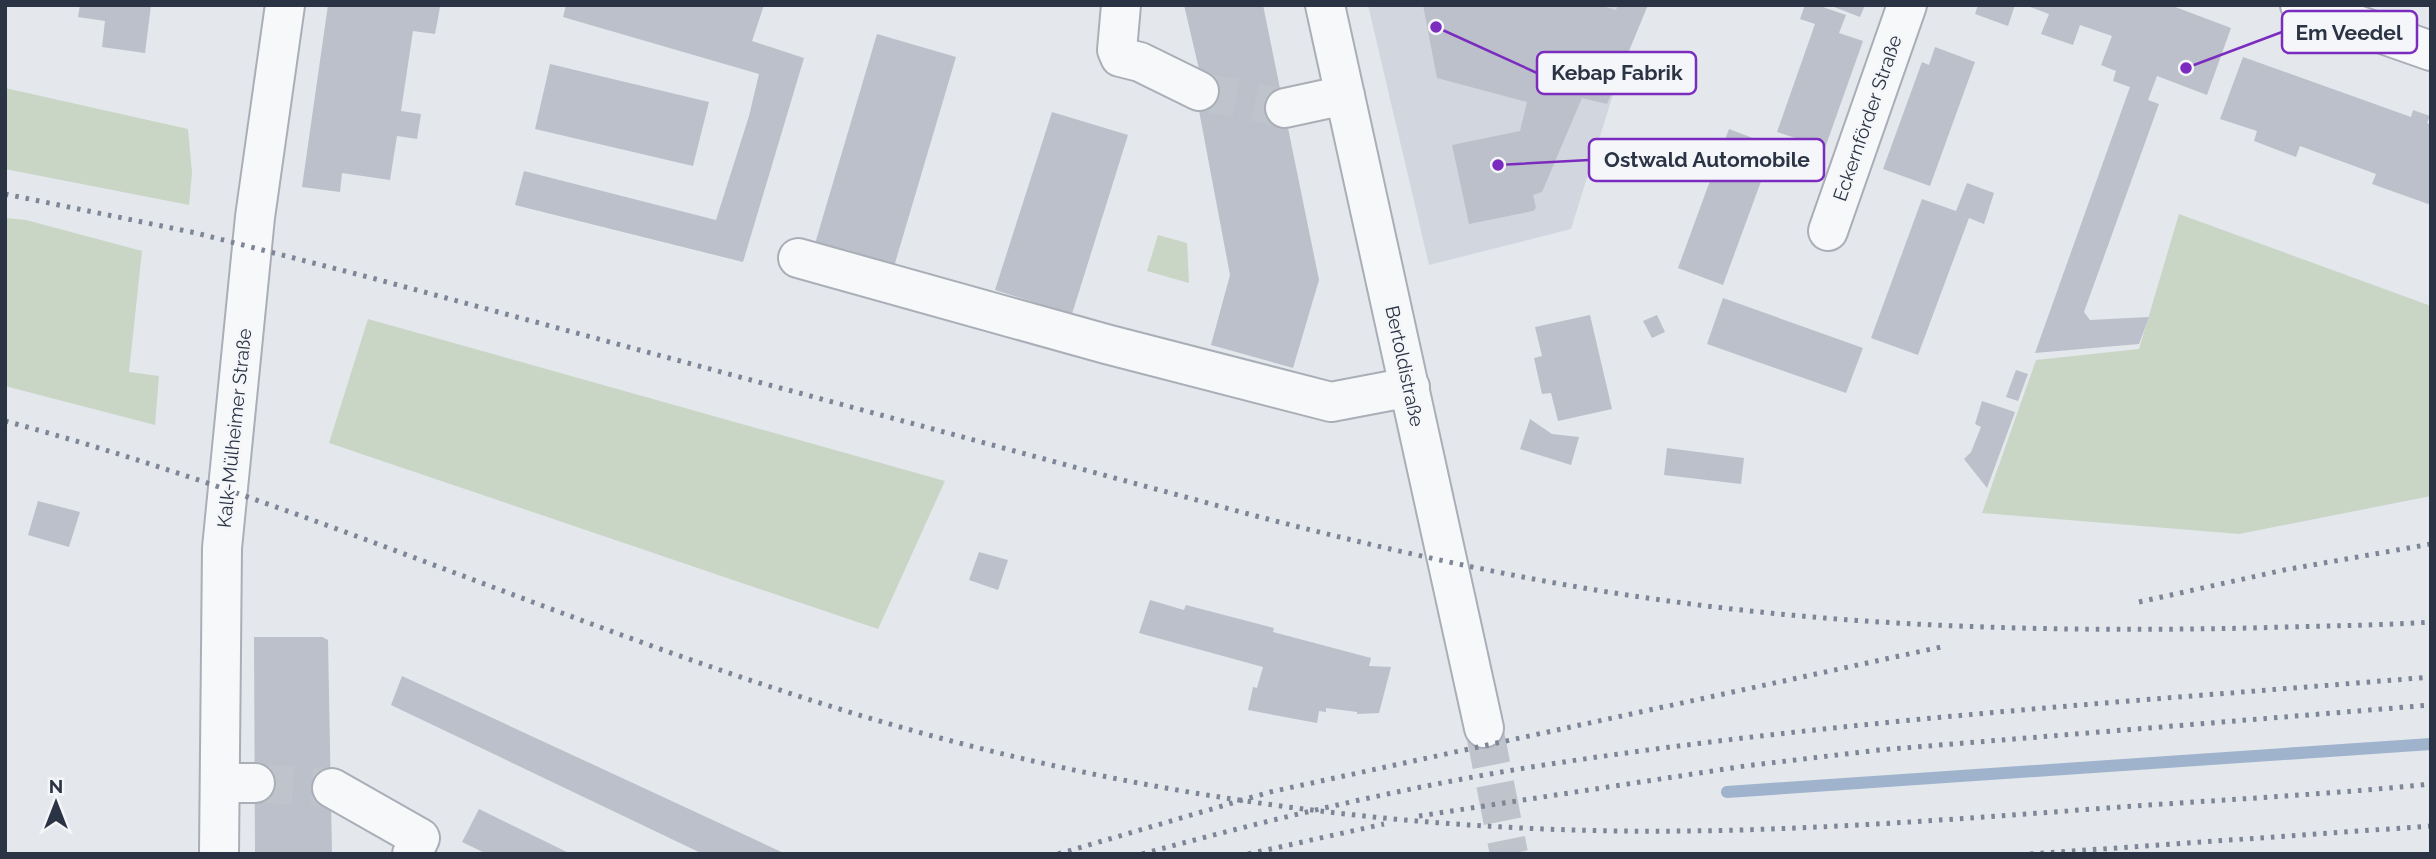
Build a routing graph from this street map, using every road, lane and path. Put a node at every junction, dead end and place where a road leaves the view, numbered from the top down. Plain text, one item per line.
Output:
1 (285, 5) edge
2 (1121, 5) edge
3 (1325, 5) edge
4 (1907, 5) edge
5 (2300, 5) edge
6 (2431, 51) edge
7 (1199, 91) tunnel mouth
8 (1345, 95) junction
9 (1285, 108) tunnel mouth
10 (1828, 231) dead end
11 (798, 258) dead end
12 (1410, 387) junction
13 (1484, 728) tunnel mouth
14 (332, 788) tunnel mouth
15 (219, 854) edge
16 (412, 854) edge

1 - 15 street, Kalk-Mülheimer Straße
2 - 7 street
3 - 8 street, Bertoldistraße
4 - 10 street, Eckernförder Straße
5 - 6 street
8 - 9 street
8 - 12 street, Bertoldistraße
11 - 12 street
12 - 13 street, Bertoldistraße
14 - 16 street

